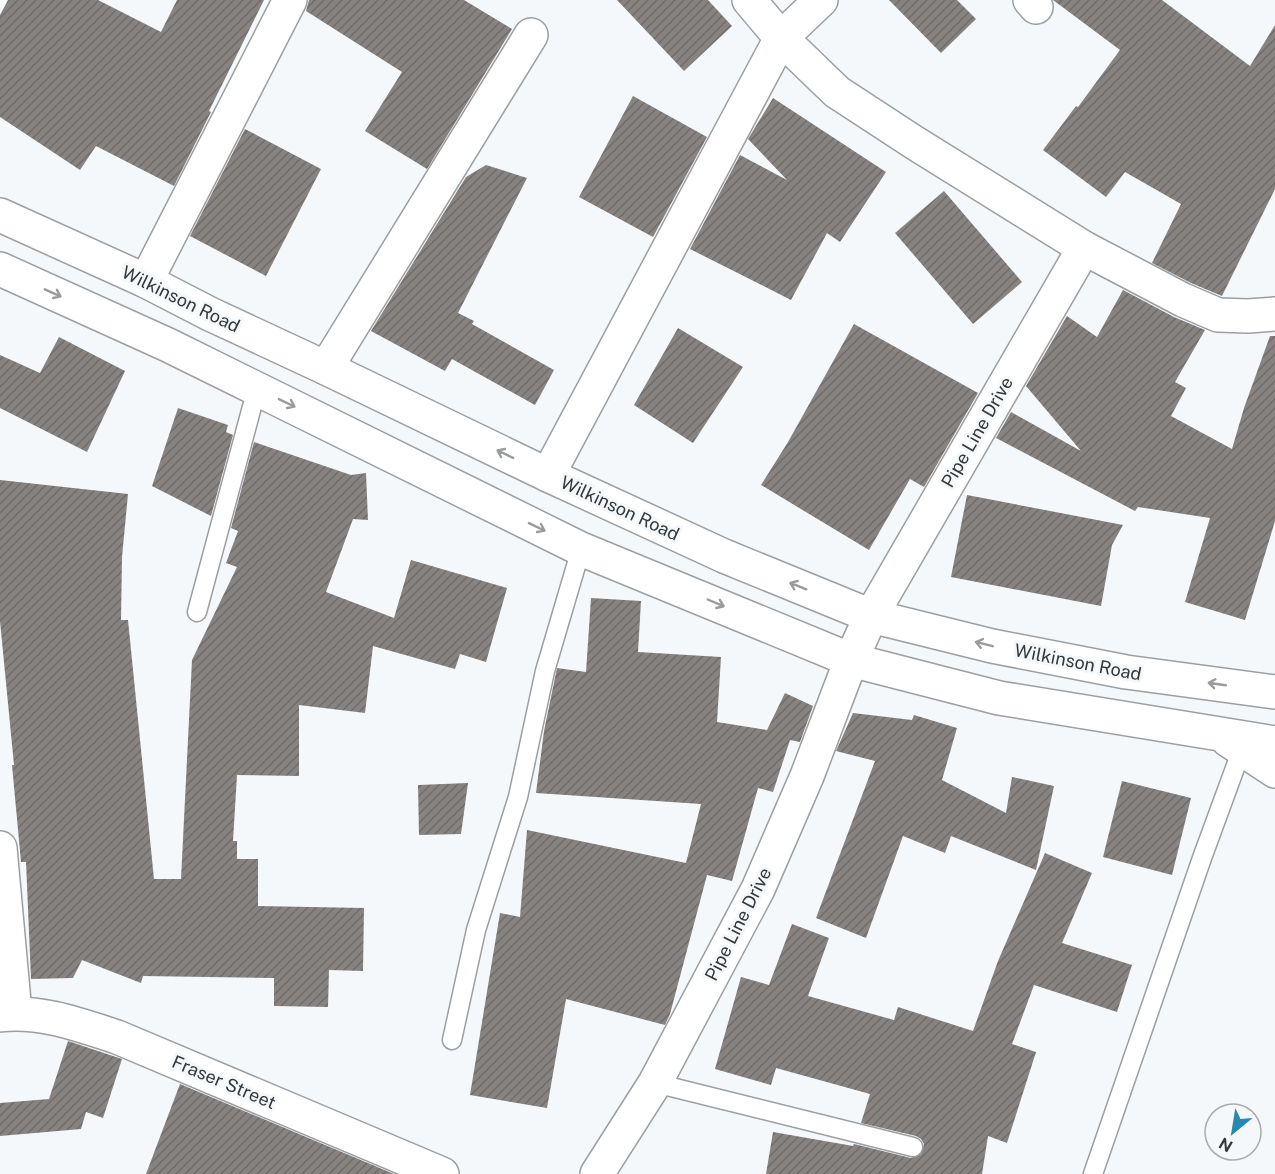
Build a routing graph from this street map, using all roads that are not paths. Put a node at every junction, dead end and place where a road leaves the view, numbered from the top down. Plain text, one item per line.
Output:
1 (290, 0) edge
2 (749, 0) edge
3 (821, 0) edge
4 (531, 35) dead end
5 (781, 38) junction
6 (0, 215) edge
7 (1084, 248) junction
8 (0, 269) edge
9 (146, 281) junction
10 (1275, 314) edge
11 (326, 368) junction
12 (257, 388) junction
13 (548, 475) junction
14 (581, 549) junction
15 (196, 612) dead end
16 (871, 616) junction
17 (851, 660) junction
18 (1275, 692) edge
19 (1230, 741) junction
20 (1275, 743) edge
21 (1275, 771) edge
22 (0, 848) edge
23 (7, 1014) edge
24 (452, 1040) dead end
25 (655, 1083) junction
26 (913, 1147) dead end
27 (442, 1174) edge
28 (597, 1174) edge
29 (1093, 1174) edge

1 - 9 street
2 - 5 street
3 - 5 street
4 - 11 street
5 - 7 street
5 - 13 street
6 - 9 street, Wilkinson Road
7 - 10 street
7 - 16 street, Pipe Line Drive
8 -> 12 street
9 - 11 street, Wilkinson Road
13 -> 11 street, Wilkinson Road
12 -> 14 street
12 - 15 lane
16 -> 13 street, Wilkinson Road
14 -> 17 street
14 - 24 lane
16 - 17 street, Pipe Line Drive
18 -> 16 street, Wilkinson Road
17 - 19 street
17 - 25 street, Pipe Line Drive
19 - 20 street
19 - 21 street
19 - 29 lane
22 - 23 street
23 - 27 street, Fraser Street
25 - 26 lane
25 - 28 street, Pipe Line Drive

